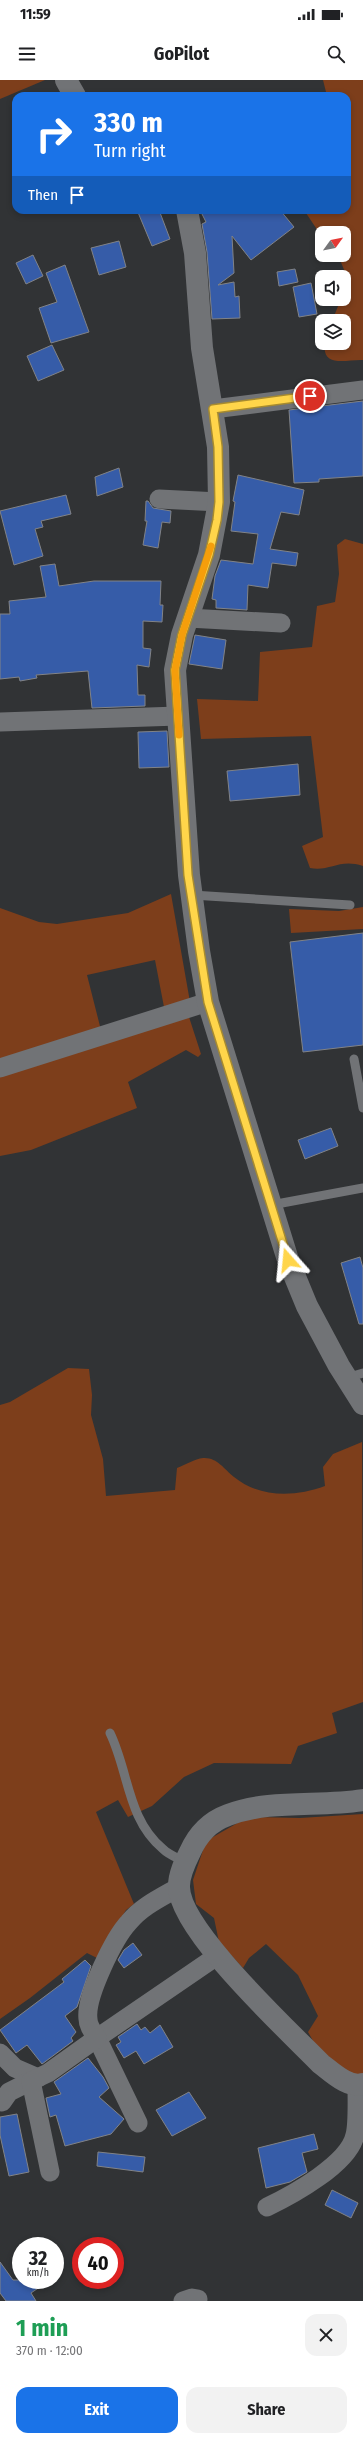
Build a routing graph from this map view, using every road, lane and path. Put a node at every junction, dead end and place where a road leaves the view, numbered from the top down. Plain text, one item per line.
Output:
1 (66, 80) edge
2 (74, 92) edge
3 (188, 214) edge
4 (363, 390) edge
5 (213, 409) junction
6 (159, 499) dead end
7 (219, 502) junction
8 (188, 618) junction
9 (281, 623) dead end
10 (178, 716) junction
11 (0, 722) edge
12 (192, 895) junction
13 (350, 905) dead end
14 (208, 1002) junction
15 (354, 1059) dead end
16 (0, 1068) edge
17 (363, 1108) edge
18 (363, 1188) edge
19 (272, 1208) junction
20 (355, 1375) edge
21 (363, 1404) edge
22 (110, 1733) dead end
23 (363, 1800) edge
24 (185, 1862) junction
25 (179, 1887) junction
26 (217, 1956) junction
27 (97, 2038) junction
28 (0, 2053) edge
29 (35, 2080) junction
30 (360, 2085) edge
31 (2, 2102) dead end
32 (138, 2123) dead end
33 (50, 2172) dead end
34 (267, 2207) dead end

1 - 2 street
3 - 5 street
4 - 5 street
5 - 7 street
6 - 7 street
7 - 8 street
8 - 9 street
8 - 10 street
10 - 11 street
10 - 12 street
12 - 13 lane
12 - 14 street
14 - 16 street
14 - 19 street
15 - 17 lane
18 - 19 lane
19 - 20 street
20 - 21 street
22 - 24 lane
23 - 24 street
24 - 25 street
25 - 26 street
25 - 27 street
26 - 27 street
26 - 30 street
27 - 29 street
27 - 32 street
28 - 29 street
29 - 31 street
29 - 33 street
30 - 34 street

